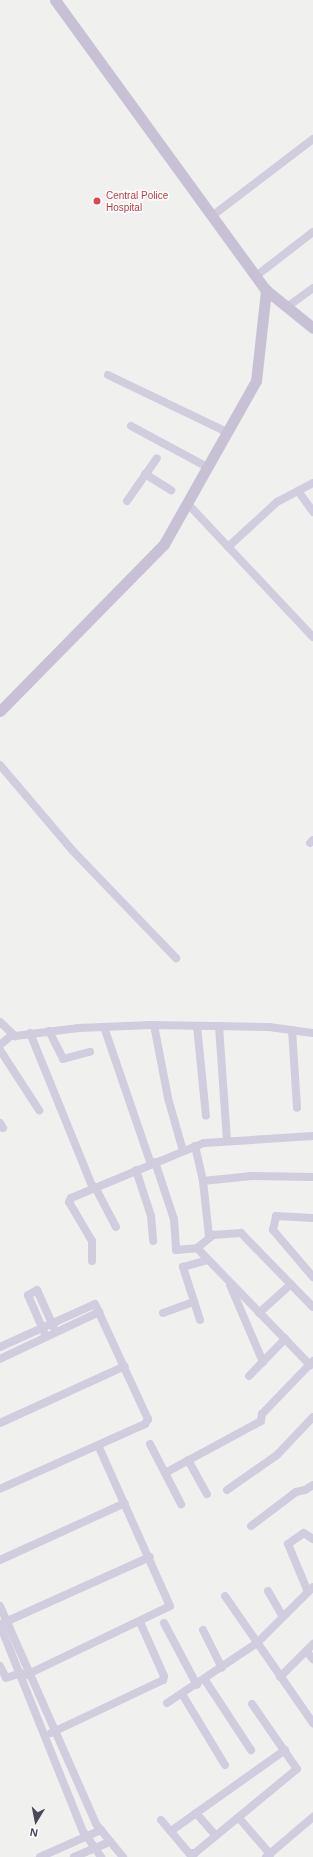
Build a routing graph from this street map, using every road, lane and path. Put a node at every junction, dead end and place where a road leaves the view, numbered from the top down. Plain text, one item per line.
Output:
1 (55, 0) edge
2 (313, 139) edge
3 (212, 216) junction
4 (313, 232) edge
5 (256, 276) junction
6 (313, 288) edge
7 (266, 290) junction
8 (287, 307) junction
9 (313, 328) edge
10 (108, 376) dead end
11 (131, 426) dead end
12 (227, 432) junction
13 (156, 458) dead end
14 (207, 468) junction
15 (145, 474) junction
16 (313, 483) edge
17 (171, 490) dead end
18 (298, 491) junction
19 (127, 501) dead end
20 (187, 504) junction
21 (313, 512) edge
22 (228, 547) junction
23 (313, 637) edge
24 (0, 711) edge
25 (0, 765) edge
26 (176, 958) dead end
27 (0, 1022) edge
28 (154, 1025) junction
29 (197, 1026) junction
30 (219, 1026) junction
31 (104, 1027) junction
32 (292, 1030) junction
33 (49, 1031) junction
34 (30, 1033) junction
35 (313, 1033) edge
36 (12, 1035) junction
37 (0, 1045) edge
38 (0, 1050) edge
39 (90, 1052) dead end
40 (297, 1108) dead end
41 (39, 1110) dead end
42 (206, 1116) dead end
43 (313, 1136) edge
44 (227, 1141) junction
45 (195, 1146) junction
46 (183, 1151) junction
47 (153, 1163) junction
48 (136, 1170) junction
49 (313, 1177) edge
50 (203, 1181) junction
51 (94, 1187) junction
52 (313, 1218) edge
53 (116, 1227) dead end
54 (209, 1236) junction
55 (154, 1241) dead end
56 (197, 1248) junction
57 (208, 1260) junction
58 (92, 1261) dead end
59 (313, 1277) edge
60 (228, 1281) junction
61 (291, 1284) junction
62 (194, 1302) junction
63 (313, 1307) edge
64 (99, 1312) junction
65 (164, 1312) dead end
66 (259, 1313) junction
67 (200, 1320) dead end
68 (52, 1323) junction
69 (42, 1328) junction
70 (56, 1332) junction
71 (46, 1337) junction
72 (285, 1339) junction
73 (0, 1347) edge
74 (0, 1359) edge
75 (263, 1362) junction
76 (311, 1363) edge
77 (125, 1366) junction
78 (249, 1376) dead end
79 (313, 1417) edge
80 (0, 1423) edge
81 (150, 1444) dead end
82 (98, 1445) junction
83 (188, 1460) junction
84 (165, 1473) junction
85 (313, 1485) edge
86 (0, 1489) edge
87 (227, 1490) dead end
88 (207, 1494) dead end
89 (125, 1503) junction
90 (181, 1504) dead end
91 (251, 1526) dead end
92 (313, 1539) edge
93 (150, 1557) junction
94 (0, 1560) edge
95 (310, 1589) edge
96 (268, 1591) dead end
97 (225, 1596) dead end
98 (0, 1606) edge
99 (283, 1617) junction
100 (140, 1622) junction
101 (164, 1623) dead end
102 (2, 1624) edge
103 (203, 1630) dead end
104 (257, 1643) junction
105 (313, 1644) edge
106 (306, 1651) junction
107 (313, 1660) edge
108 (0, 1666) edge
109 (222, 1668) junction
110 (30, 1674) junction
111 (21, 1675) junction
112 (280, 1677) junction
113 (206, 1680) junction
114 (197, 1685) junction
115 (182, 1694) junction
116 (167, 1703) dead end
117 (252, 1704) dead end
118 (313, 1723) edge
119 (55, 1731) junction
120 (45, 1735) junction
121 (251, 1750) dead end
122 (285, 1750) junction
123 (225, 1766) dead end
124 (196, 1813) junction
125 (313, 1817) edge
126 (239, 1818) junction
127 (162, 1820) dead end
128 (101, 1830) junction
129 (171, 1831) junction
130 (216, 1836) junction
131 (86, 1837) junction
132 (110, 1842) junction
133 (95, 1848) junction
134 (268, 1855) edge
135 (40, 1857) edge
136 (74, 1857) edge
137 (101, 1857) edge
138 (123, 1857) edge

1 - 3 street
2 - 3 street
3 - 5 street
4 - 5 street
5 - 7 street
6 - 8 street
7 - 8 street
7 - 12 street
8 - 9 street
10 - 12 street
11 - 14 street
12 - 14 street
13 - 15 street
14 - 20 street
15 - 17 street
15 - 19 street
16 - 18 street
18 - 21 street
18 - 22 street
20 - 22 street
20 - 24 street
22 - 23 street
25 - 26 street
27 - 36 street
28 - 29 street
28 - 31 street
28 - 46 street
29 - 30 street
29 - 42 street
30 - 32 street
30 - 44 street
31 - 33 street
31 - 47 street
32 - 35 street
32 - 40 street
33 - 34 street
33 - 39 street
34 - 36 street
34 - 51 street
36 - 37 street
38 - 41 street
43 - 44 street
44 - 45 street
45 - 46 street
45 - 50 street
46 - 47 street
47 - 48 street
47 - 56 street
48 - 51 street
48 - 55 street
49 - 50 street
50 - 54 street
51 - 53 street
51 - 58 street
52 - 59 street
54 - 56 street
54 - 61 street
56 - 57 street
57 - 60 street
57 - 62 street
60 - 66 street
60 - 75 street
61 - 63 street
61 - 66 street
62 - 65 street
62 - 67 street
64 - 68 street
64 - 70 street
64 - 77 street
66 - 72 street
68 - 69 street
68 - 69 street
68 - 70 street
69 - 71 street
69 - 73 street
70 - 71 street
71 - 74 street
72 - 75 street
72 - 76 street
75 - 78 street
76 - 83 street
77 - 80 street
77 - 82 street
79 - 87 street
81 - 84 street
82 - 86 street
82 - 89 street
83 - 84 street
83 - 88 street
84 - 90 street
85 - 91 street
89 - 93 street
89 - 94 street
92 - 95 street
93 - 100 street
93 - 102 street
95 - 99 street
96 - 99 street
97 - 104 street
98 - 102 street
99 - 104 street
100 - 110 street
100 - 119 street
101 - 114 street
102 - 110 street
102 - 111 street
103 - 109 street
104 - 109 street
104 - 112 street
105 - 106 street
106 - 107 street
106 - 112 street
108 - 111 street
109 - 113 street
110 - 111 street
110 - 119 street
111 - 120 street
112 - 118 street
113 - 114 street
113 - 121 street
114 - 115 street
115 - 116 street
115 - 123 street
117 - 122 street
119 - 120 street
119 - 128 street
120 - 131 street
122 - 124 street
122 - 126 street
124 - 129 street
124 - 130 street
125 - 134 street
126 - 130 street
126 - 134 street
127 - 129 street
128 - 131 street
128 - 132 street
129 - 130 street
131 - 133 street
131 - 135 street
132 - 133 street
132 - 138 street
133 - 136 street
133 - 137 street

